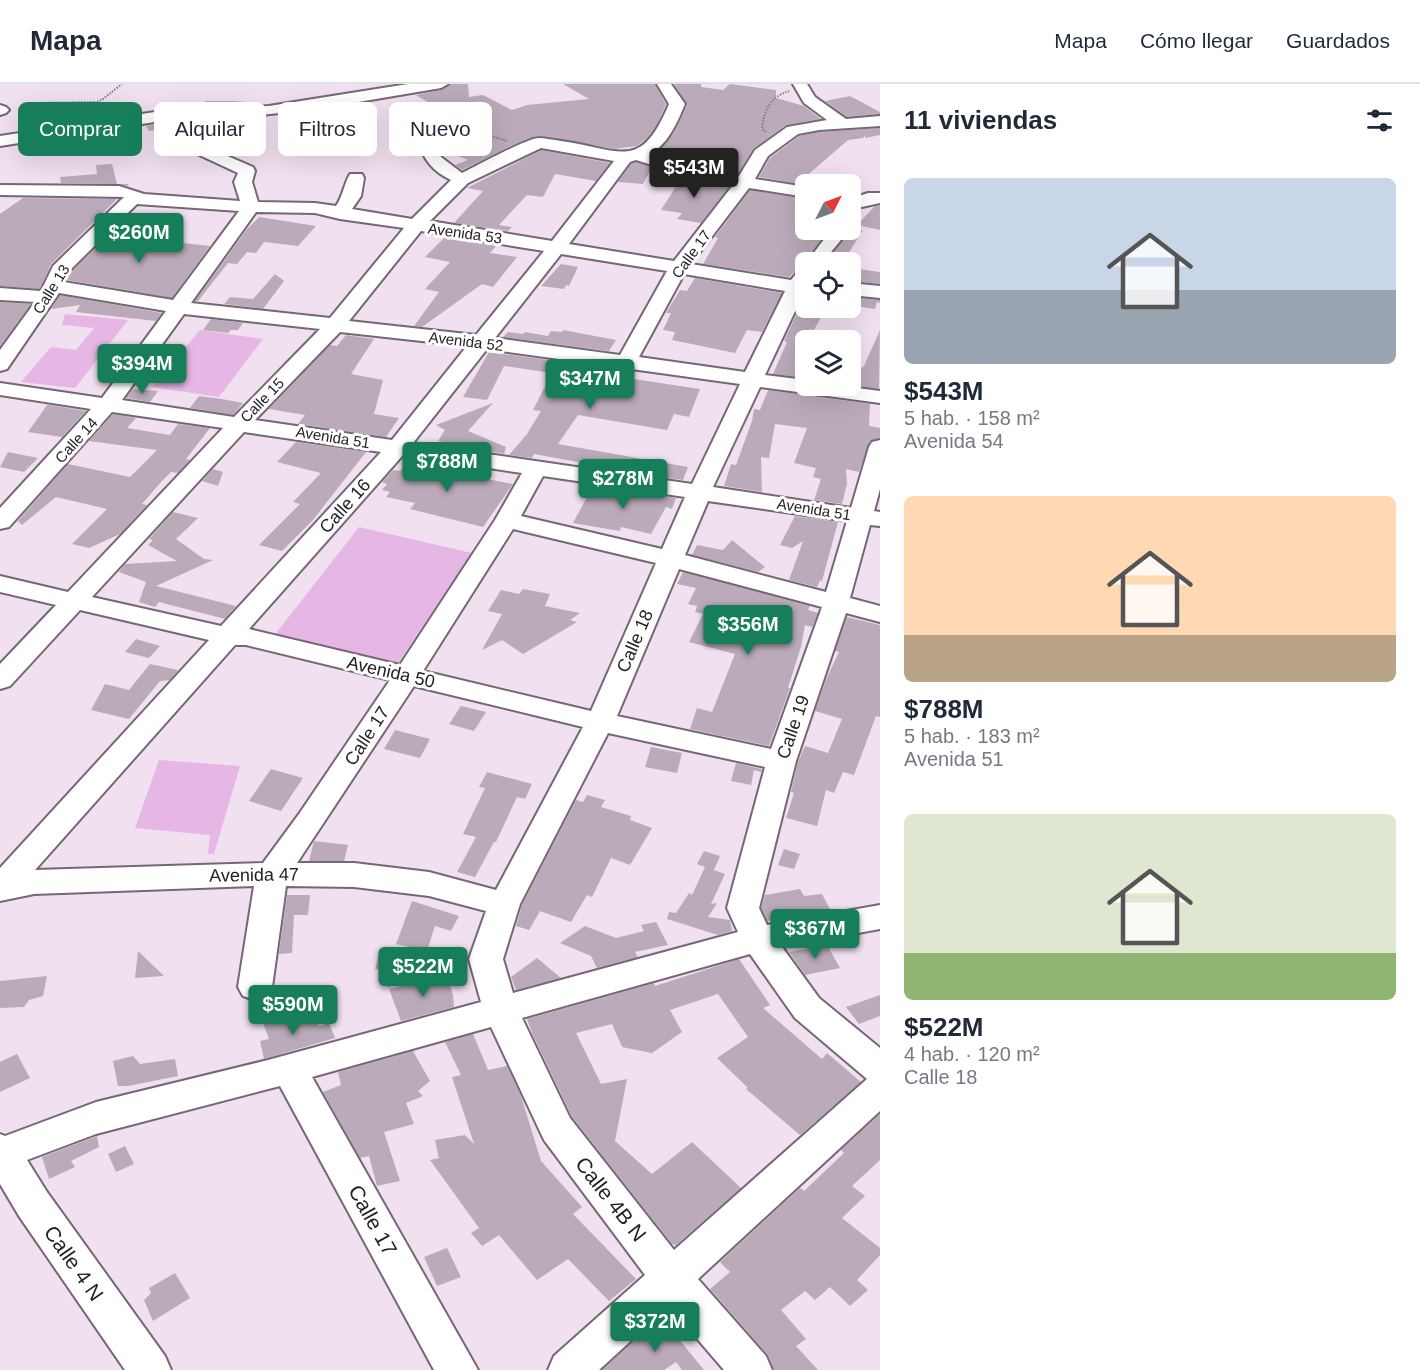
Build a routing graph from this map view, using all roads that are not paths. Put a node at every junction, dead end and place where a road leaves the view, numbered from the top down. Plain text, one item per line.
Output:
1 (441, 84) edge
2 (664, 84) edge
3 (801, 86) edge
4 (271, 93) dead end
5 (272, 110) junction
6 (266, 111) edge
7 (154, 115) edge
8 (880, 121) edge
9 (843, 124) junction
10 (0, 141) edge
11 (214, 156) edge
12 (431, 156) edge
13 (631, 157) junction
14 (356, 178) dead end
15 (462, 180) junction
16 (745, 181) junction
17 (2, 188) edge
18 (795, 190) edge
19 (134, 196) junction
20 (880, 198) edge
21 (861, 202) edge
22 (251, 207) junction
23 (340, 214) junction
24 (416, 225) junction
25 (832, 240) edge
26 (558, 247) junction
27 (822, 252) edge
28 (678, 268) junction
29 (795, 280) edge
30 (861, 290) edge
31 (50, 292) junction
32 (880, 292) edge
33 (795, 293) edge
34 (0, 294) edge
35 (178, 307) junction
36 (334, 326) junction
37 (482, 342) junction
38 (626, 363) junction
39 (0, 365) edge
40 (753, 379) junction
41 (0, 389) edge
42 (880, 397) edge
43 (108, 404) junction
44 (240, 423) junction
45 (398, 447) junction
46 (880, 447) edge
47 (537, 467) junction
48 (700, 491) junction
49 (870, 517) edge
50 (507, 520) junction
51 (0, 522) edge
52 (671, 559) junction
53 (0, 584) edge
54 (75, 602) junction
55 (836, 603) junction
56 (880, 614) edge
57 (228, 636) junction
58 (407, 675) junction
59 (0, 680) edge
60 (600, 722) junction
61 (781, 761) junction
62 (272, 874) junction
63 (1, 888) edge
64 (504, 904) junction
65 (880, 917) edge
66 (758, 939) junction
67 (255, 987) dead end
68 (501, 1010) junction
69 (289, 1069) junction
70 (880, 1070) edge
71 (880, 1089) edge
72 (1, 1153) edge
73 (672, 1279) junction
74 (150, 1370) edge
75 (457, 1370) edge
76 (569, 1370) edge
77 (751, 1370) edge

1 - 5 street
2 - 13 street, Calle 16
3 - 9 street
4 - 5 street
5 - 6 street
7 - 10 street
8 - 9 street
9 - 16 street, Calle 17
11 - 22 street
12 - 15 street
13 - 15 street, Calle 15
13 - 16 street
13 - 26 street, Calle 16
14 - 23 street
15 - 24 street, Calle 15
16 - 18 street
16 - 28 street, Calle 17
17 - 19 street, Avenida 53
19 - 22 street, Avenida 53
19 - 31 street, Calle 13
20 - 21 street
22 - 23 street, Avenida 53
22 - 35 street, Calle 14
23 - 24 street, Avenida 53
24 - 26 street, Avenida 53
24 - 36 street, Calle 15
25 - 27 street
26 - 28 street, Avenida 53
26 - 37 street, Calle 16
28 - 29 street, Avenida 53
28 - 38 street, Calle 17
30 - 32 street
31 - 34 street, Avenida 52
31 - 35 street, Avenida 52
31 - 39 street, Calle 13
33 - 40 street, Calle 18
35 - 36 street, Avenida 52
35 - 43 street, Calle 14
36 - 37 street, Avenida 52
36 - 44 street, Calle 15
37 - 38 street, Avenida 52
37 - 45 street, Calle 16
38 - 40 street, Avenida 52
40 - 42 street, Avenida 52
40 - 48 street, Calle 18
41 - 43 street, Avenida 51
43 - 44 street, Avenida 51
43 - 51 street, Calle 14
44 - 45 street, Avenida 51
44 - 54 street, Calle 15
45 - 47 street, Avenida 51
45 - 57 street, Calle 16
46 - 49 street, Calle 19
47 - 48 street, Avenida 51
47 - 50 street, Calle 17
48 - 49 street, Avenida 51
48 - 52 street, Calle 18
49 - 55 street, Calle 19
50 - 52 street
50 - 58 street, Calle 17
52 - 55 street
52 - 60 street, Calle 18
53 - 54 street, Avenida 50
54 - 57 street, Avenida 50
54 - 59 street, Calle 15
55 - 56 street
55 - 61 street, Calle 19
57 - 58 street, Avenida 50
57 - 63 street, Calle 16
58 - 60 street, Avenida 50
58 - 62 street, Calle 17
60 - 61 street, Avenida 50
60 - 64 street, Calle 18
61 - 66 street, Calle 19
62 - 63 street, Avenida 47
62 - 64 street, Avenida 47
62 - 67 street, Calle 17
64 - 68 street, Calle 18
65 - 66 street
66 - 68 street
66 - 70 street, Calle 19
68 - 69 street
68 - 73 street, Calle 4B N
69 - 72 street
69 - 75 street, Calle 17
71 - 73 street
72 - 74 street, Calle 4 N
73 - 76 street
73 - 77 street, Calle 4B N

